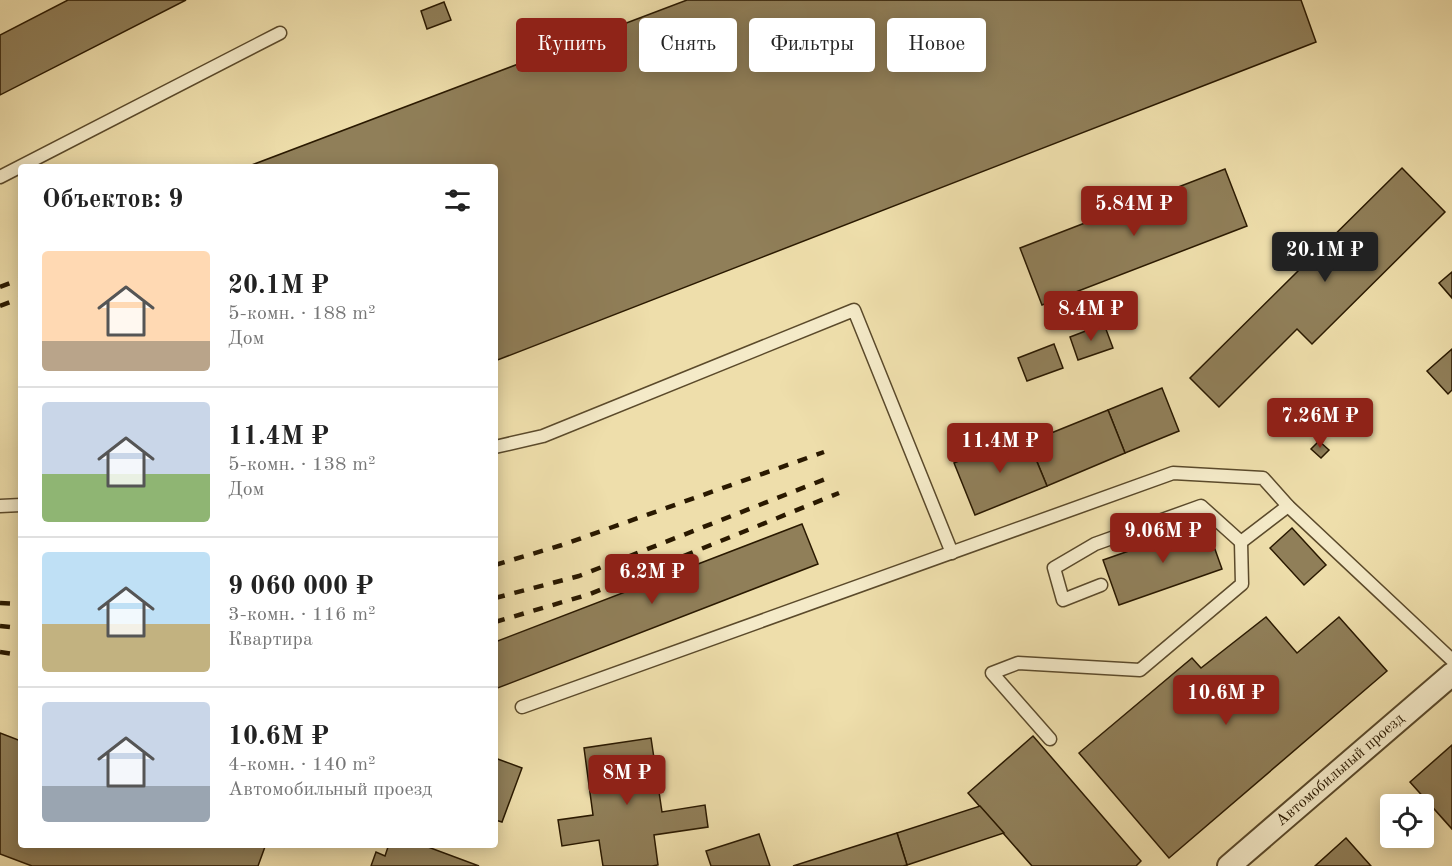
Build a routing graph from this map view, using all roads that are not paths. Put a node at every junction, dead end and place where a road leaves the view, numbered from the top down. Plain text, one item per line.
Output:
1 (280, 33) dead end
2 (25, 164) edge
3 (18, 168) edge
4 (0, 177) edge
5 (498, 446) edge
6 (18, 505) edge
7 (0, 506) edge
8 (1288, 506) junction
9 (1241, 542) junction
10 (952, 553) junction
11 (1101, 585) dead end
12 (1452, 660) edge
13 (1452, 674) edge
14 (522, 707) dead end
15 (1050, 739) dead end
16 (1229, 866) edge

1 - 2 lane
3 - 4 lane
5 - 10 lane
6 - 7 lane
8 - 9 lane
8 - 10 lane
8 - 12 lane
9 - 11 lane
9 - 15 lane
10 - 14 lane
13 - 16 street, Автомобильный проезд

